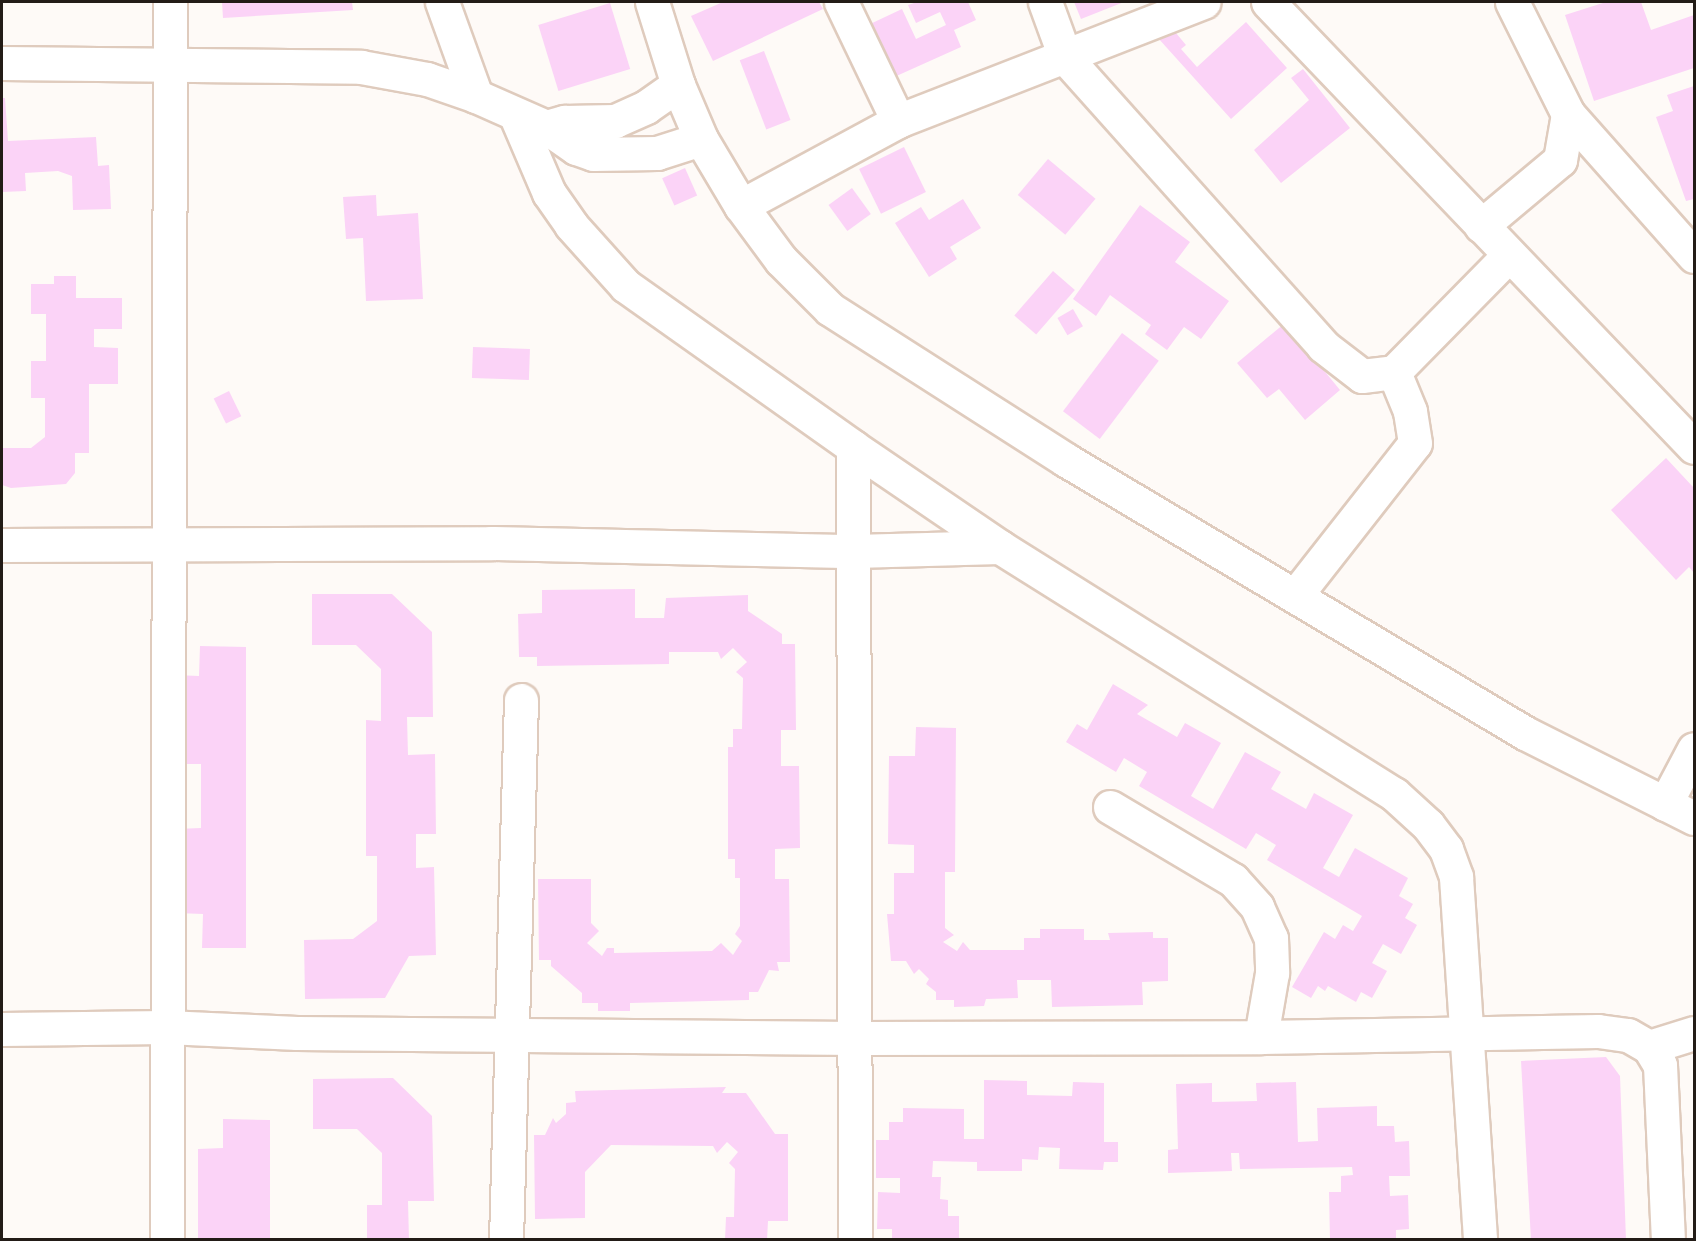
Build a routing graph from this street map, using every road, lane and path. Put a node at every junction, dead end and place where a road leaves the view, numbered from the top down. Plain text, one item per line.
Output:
1 (170, 2) edge
2 (442, 2) edge
3 (652, 2) edge
4 (841, 2) edge
5 (1045, 2) edge
6 (1204, 2) edge
7 (1268, 2) edge
8 (1512, 2) edge
9 (1065, 57) junction
10 (168, 62) junction
11 (2, 63) edge
12 (678, 85) junction
13 (476, 96) junction
14 (1568, 114) junction
15 (516, 116) junction
16 (898, 121) junction
17 (546, 127) junction
18 (701, 139) junction
19 (741, 206) junction
20 (1480, 226) junction
21 (1508, 256) junction
22 (1695, 256) edge
23 (1394, 372) junction
24 (853, 447) junction
25 (1695, 447) edge
26 (2, 545) edge
27 (166, 545) junction
28 (1000, 547) junction
29 (854, 551) junction
30 (1295, 596) junction
31 (520, 700) dead end
32 (1695, 749) edge
33 (1665, 804) junction
34 (1110, 807) dead end
35 (1695, 818) edge
36 (166, 1027) junction
37 (2, 1029) edge
38 (1695, 1033) edge
39 (511, 1034) junction
40 (1465, 1034) junction
41 (1261, 1037) junction
42 (856, 1038) junction
43 (1649, 1047) junction
44 (167, 1239) edge
45 (506, 1239) edge
46 (855, 1239) edge
47 (1480, 1239) edge
48 (1668, 1239) edge

1 - 10 street
2 - 13 street
3 - 12 street
4 - 16 street
5 - 9 street
6 - 9 street
7 - 20 street
8 - 14 street
9 - 16 street
9 - 23 street
10 - 11 street
10 - 13 street
10 - 27 street
12 - 17 street
12 - 18 street
13 - 15 street
14 - 20 street
14 - 22 street
15 - 17 street
15 - 24 street
16 - 19 street
17 - 18 street
18 - 19 street
19 - 30 street
20 - 21 street
21 - 23 street
21 - 25 street
23 - 30 street
24 - 28 street
24 - 29 street
26 - 27 street
27 - 29 street
27 - 36 street
28 - 29 street
28 - 40 street
29 - 42 street
30 - 33 street
31 - 39 street
32 - 33 street
33 - 35 street
34 - 41 street
36 - 37 street
36 - 39 street
36 - 44 street
38 - 43 street
39 - 42 street
39 - 45 street
40 - 41 street
40 - 43 street
40 - 47 street
41 - 42 street
42 - 46 street
43 - 48 street

